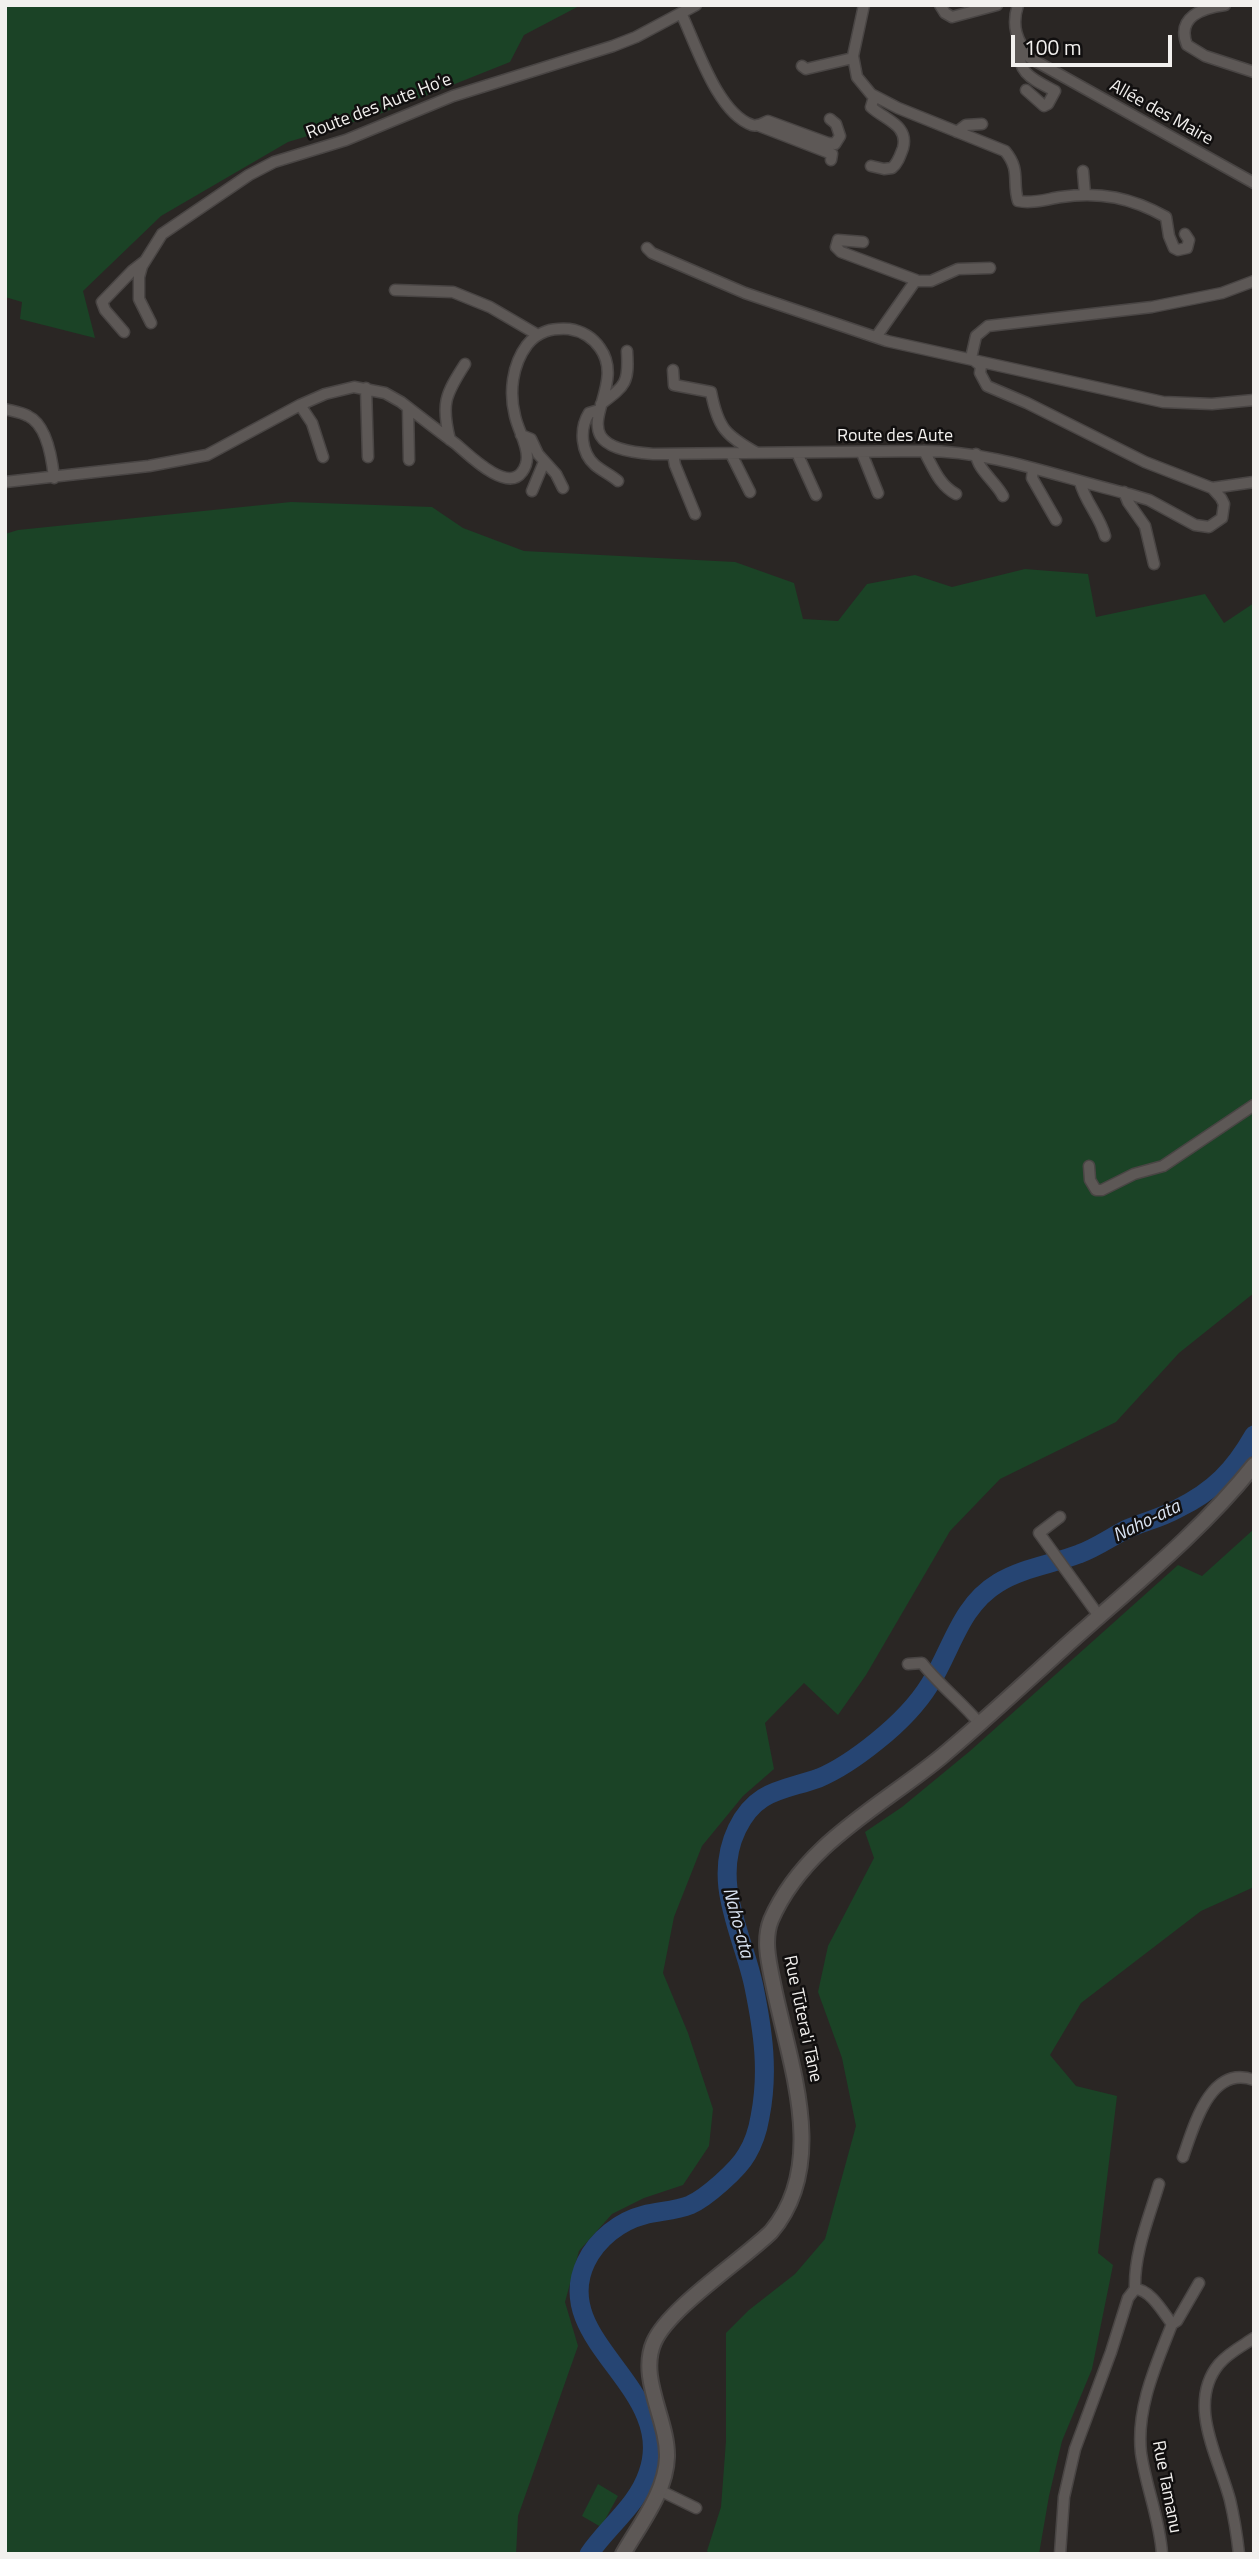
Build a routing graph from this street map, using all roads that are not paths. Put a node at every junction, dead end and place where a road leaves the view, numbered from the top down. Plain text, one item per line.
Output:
1 (696, 5) edge
2 (864, 5) edge
3 (940, 5) edge
4 (997, 5) edge
5 (1018, 5) edge
6 (1225, 5) edge
7 (681, 13) junction
8 (1018, 40) junction
9 (853, 58) junction
10 (802, 66) dead end
11 (1254, 72) edge
12 (1026, 90) dead end
13 (874, 97) junction
14 (830, 119) dead end
15 (982, 124) dead end
16 (757, 125) junction
17 (957, 132) junction
18 (831, 160) dead end
19 (871, 166) dead end
20 (1083, 171) dead end
21 (1254, 183) edge
22 (1085, 195) junction
23 (1185, 234) dead end
24 (863, 242) dead end
25 (647, 248) dead end
26 (145, 261) junction
27 (990, 268) dead end
28 (915, 281) junction
29 (1254, 281) edge
30 (395, 290) dead end
31 (150, 323) dead end
32 (124, 332) dead end
33 (538, 334) junction
34 (876, 337) junction
35 (627, 351) dead end
36 (971, 358) junction
37 (465, 364) dead end
38 (673, 370) dead end
39 (366, 388) junction
40 (1254, 400) edge
41 (300, 405) junction
42 (600, 407) junction
43 (408, 408) junction
44 (5, 409) edge
45 (521, 435) junction
46 (450, 440) junction
47 (924, 451) junction
48 (758, 453) junction
49 (797, 453) junction
50 (862, 453) junction
51 (673, 454) junction
52 (731, 454) junction
53 (976, 454) junction
54 (323, 457) dead end
55 (368, 457) dead end
56 (409, 460) dead end
57 (544, 462) junction
58 (1033, 469) junction
59 (54, 478) junction
60 (618, 481) dead end
61 (5, 482) edge
62 (1080, 482) junction
63 (1254, 482) edge
64 (563, 488) dead end
65 (1212, 488) junction
66 (532, 491) dead end
67 (750, 492) dead end
68 (1124, 492) junction
69 (878, 494) dead end
70 (956, 494) dead end
71 (816, 495) dead end
72 (1003, 496) dead end
73 (695, 514) dead end
74 (1056, 520) dead end
75 (1105, 536) dead end
76 (1154, 564) dead end
77 (1254, 1105) edge
78 (1089, 1166) dead end
79 (1254, 1465) edge
80 (1060, 1517) dead end
81 (1099, 1616) junction
82 (908, 1664) dead end
83 (980, 1724) junction
84 (1254, 2080) edge
85 (1182, 2157) dead end
86 (1159, 2184) dead end
87 (1199, 2283) dead end
88 (1135, 2289) junction
89 (1172, 2324) junction
90 (1254, 2338) edge
91 (659, 2490) junction
92 (696, 2508) dead end
93 (624, 2553) edge
94 (1060, 2554) edge
95 (1162, 2554) edge
96 (1239, 2554) edge

1 - 7 street, Route des Aute Ho'e
2 - 9 street
3 - 4 street
5 - 8 street
6 - 11 street
7 - 16 street
7 - 26 street, Route des Aute Ho'e
8 - 12 street
8 - 21 street, Allée des Maire
9 - 10 street
9 - 13 street
13 - 17 street
13 - 19 street
14 - 16 street
15 - 17 street
16 - 18 street
17 - 22 street
20 - 22 street
22 - 23 street
24 - 28 street
25 - 34 street
26 - 31 street, Route des Aute Ho'e
26 - 32 street
27 - 28 street
28 - 34 street
29 - 36 street
30 - 33 street
33 - 42 street, Route des Aute
33 - 45 street
34 - 36 street
35 - 42 street
36 - 40 street
36 - 65 street
37 - 46 street
38 - 48 street
39 - 41 street
39 - 43 street
39 - 55 street
41 - 54 street
41 - 59 street
42 - 51 street, Route des Aute
42 - 60 street
43 - 46 street
43 - 56 street
44 - 59 street
45 - 46 street
45 - 57 street
47 - 50 street, Route des Aute
47 - 53 street, Route des Aute
47 - 70 street
48 - 49 street, Route des Aute
48 - 52 street, Route des Aute
49 - 50 street, Route des Aute
49 - 71 street
50 - 69 street
51 - 52 street, Route des Aute
51 - 73 street
52 - 67 street
53 - 58 street, Route des Aute
53 - 72 street
57 - 64 street
57 - 66 street
58 - 62 street, Route des Aute
58 - 74 street
59 - 61 street
62 - 68 street, Route des Aute
62 - 75 street
63 - 65 street
65 - 68 street, Route des Aute
68 - 76 street
77 - 78 street
79 - 81 street, Rue Tūtera'i Tāne
80 - 81 street
81 - 83 street, Rue Tūtera'i Tāne
82 - 83 street
83 - 91 street, Rue Tūtera'i Tāne
84 - 85 street
86 - 88 street
87 - 89 street, Rue Tamanu
88 - 89 street
88 - 94 street
89 - 95 street, Rue Tamanu
90 - 96 street
91 - 92 street
91 - 93 street, Rue Tūtera'i Tāne

